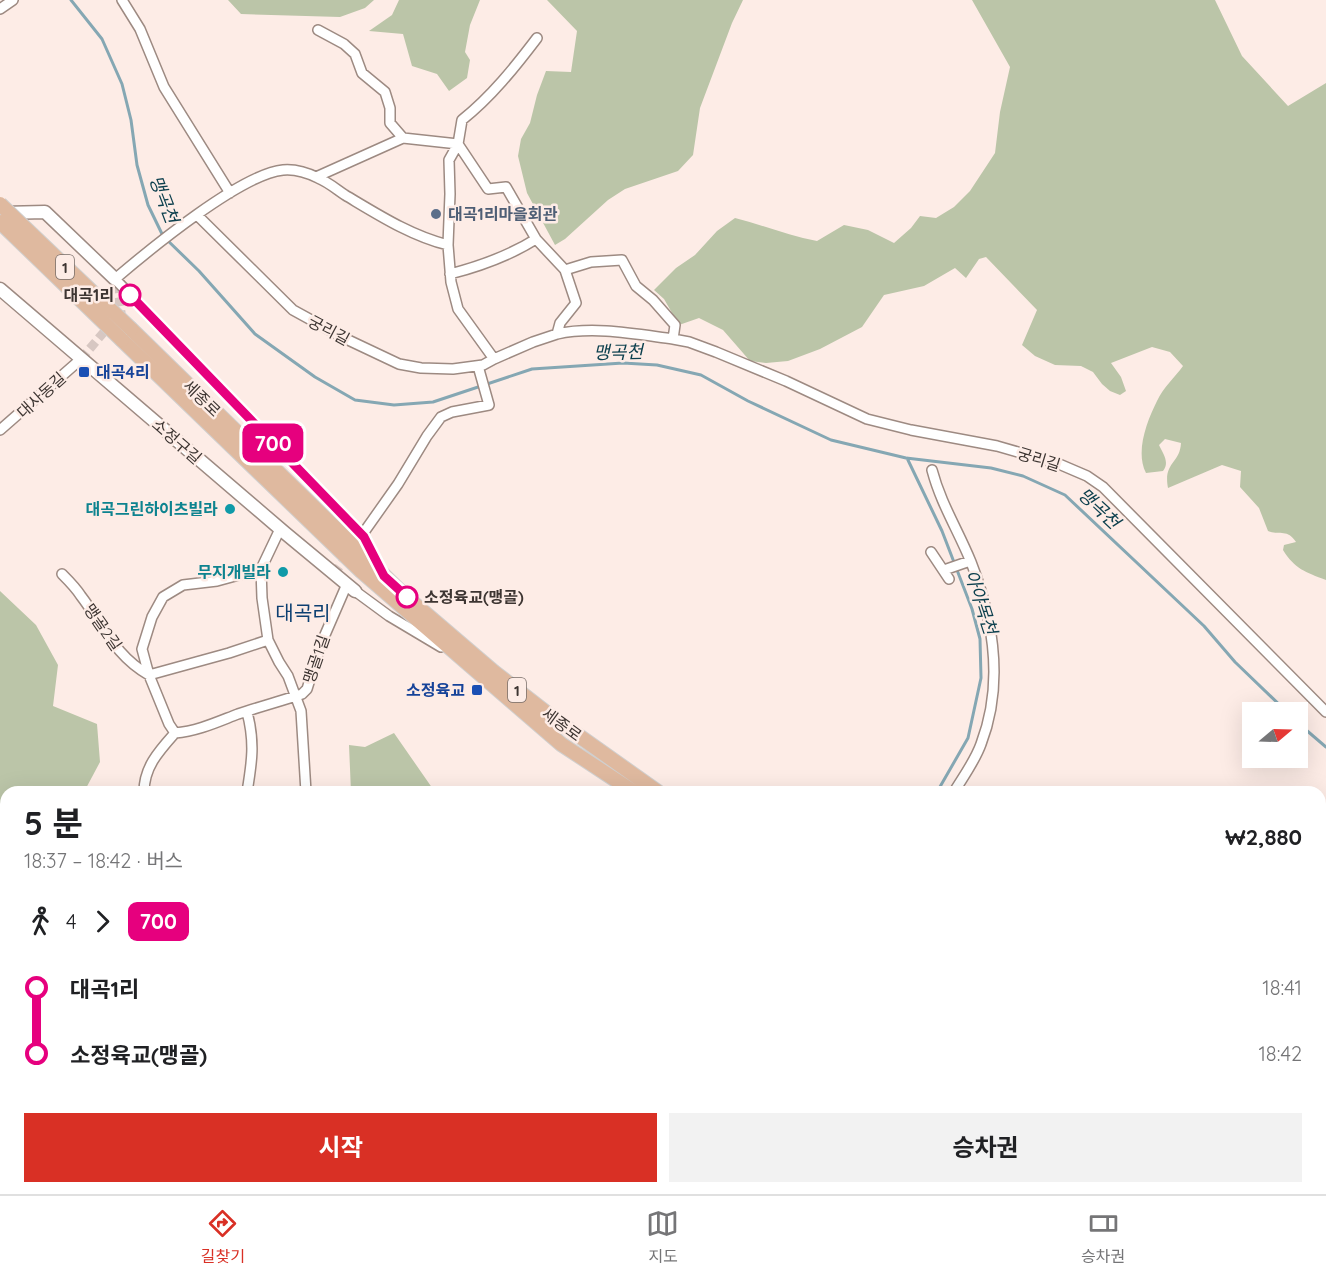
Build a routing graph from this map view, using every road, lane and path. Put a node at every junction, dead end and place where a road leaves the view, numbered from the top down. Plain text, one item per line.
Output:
1 (13, 0) edge
2 (122, 0) edge
3 (0, 9) edge
4 (318, 30) dead end
5 (537, 38) dead end
6 (404, 138) junction
7 (458, 144) junction
8 (316, 177) junction
9 (230, 193) junction
10 (0, 204) edge
11 (0, 213) edge
12 (198, 216) junction
13 (0, 222) edge
14 (536, 239) junction
15 (448, 245) junction
16 (565, 270) junction
17 (450, 274) junction
18 (115, 279) junction
19 (0, 290) edge
20 (557, 334) junction
21 (127, 335) junction
22 (673, 339) junction
23 (81, 359) junction
24 (494, 359) junction
25 (478, 366) junction
26 (0, 430) edge
27 (932, 470) dead end
28 (280, 529) junction
29 (362, 535) junction
30 (931, 552) dead end
31 (970, 561) junction
32 (261, 569) junction
33 (62, 574) dead end
34 (384, 576) junction
35 (351, 587) junction
36 (268, 640) junction
37 (462, 659) junction
38 (149, 675) junction
39 (295, 696) junction
40 (246, 712) junction
41 (1326, 712) edge
42 (175, 733) junction
43 (144, 786) edge
44 (248, 786) edge
45 (306, 786) edge
46 (625, 786) edge
47 (650, 786) edge
48 (958, 786) edge

1 - 3 street
2 - 9 street
4 - 6 street
5 - 7 street
6 - 7 street
6 - 8 street
7 - 14 street
7 - 15 street
8 - 9 street
8 - 15 street
9 - 12 street
10 - 21 main road, 세종로 / 1, bridge
11 - 18 street
12 - 18 street
12 - 25 street, 궁리길
13 - 21 main road, 세종로 / 1, bridge
14 - 16 street
14 - 17 street
15 - 17 street
16 - 20 street
16 - 22 street
17 - 24 street
18 - 29 street
19 - 23 street, 소정구길
20 - 22 street, 궁리길
20 - 24 street, 궁리길
21 - 34 main road, 세종로 / 1
21 - 37 main road, 세종로 / 1
22 - 41 street, 궁리길
23 - 26 street, 대사동길
23 - 28 street, 소정구길
24 - 25 street, 궁리길
25 - 29 street
27 - 31 street
28 - 32 street, 맹골1길
28 - 35 street, 소정구길
29 - 34 street
30 - 31 street
31 - 48 street
32 - 36 street, 맹골1길
32 - 38 street, 맹골2길
33 - 38 street, 맹골2길
34 - 47 main road, 세종로 / 1
35 - 37 street
35 - 39 street, 맹골1길
36 - 38 street
36 - 39 street, 맹골1길
37 - 46 main road, 세종로 / 1
38 - 42 street, 맹골2길
39 - 40 street
39 - 45 street, 맹골1길
40 - 42 street
40 - 44 street
42 - 43 street

